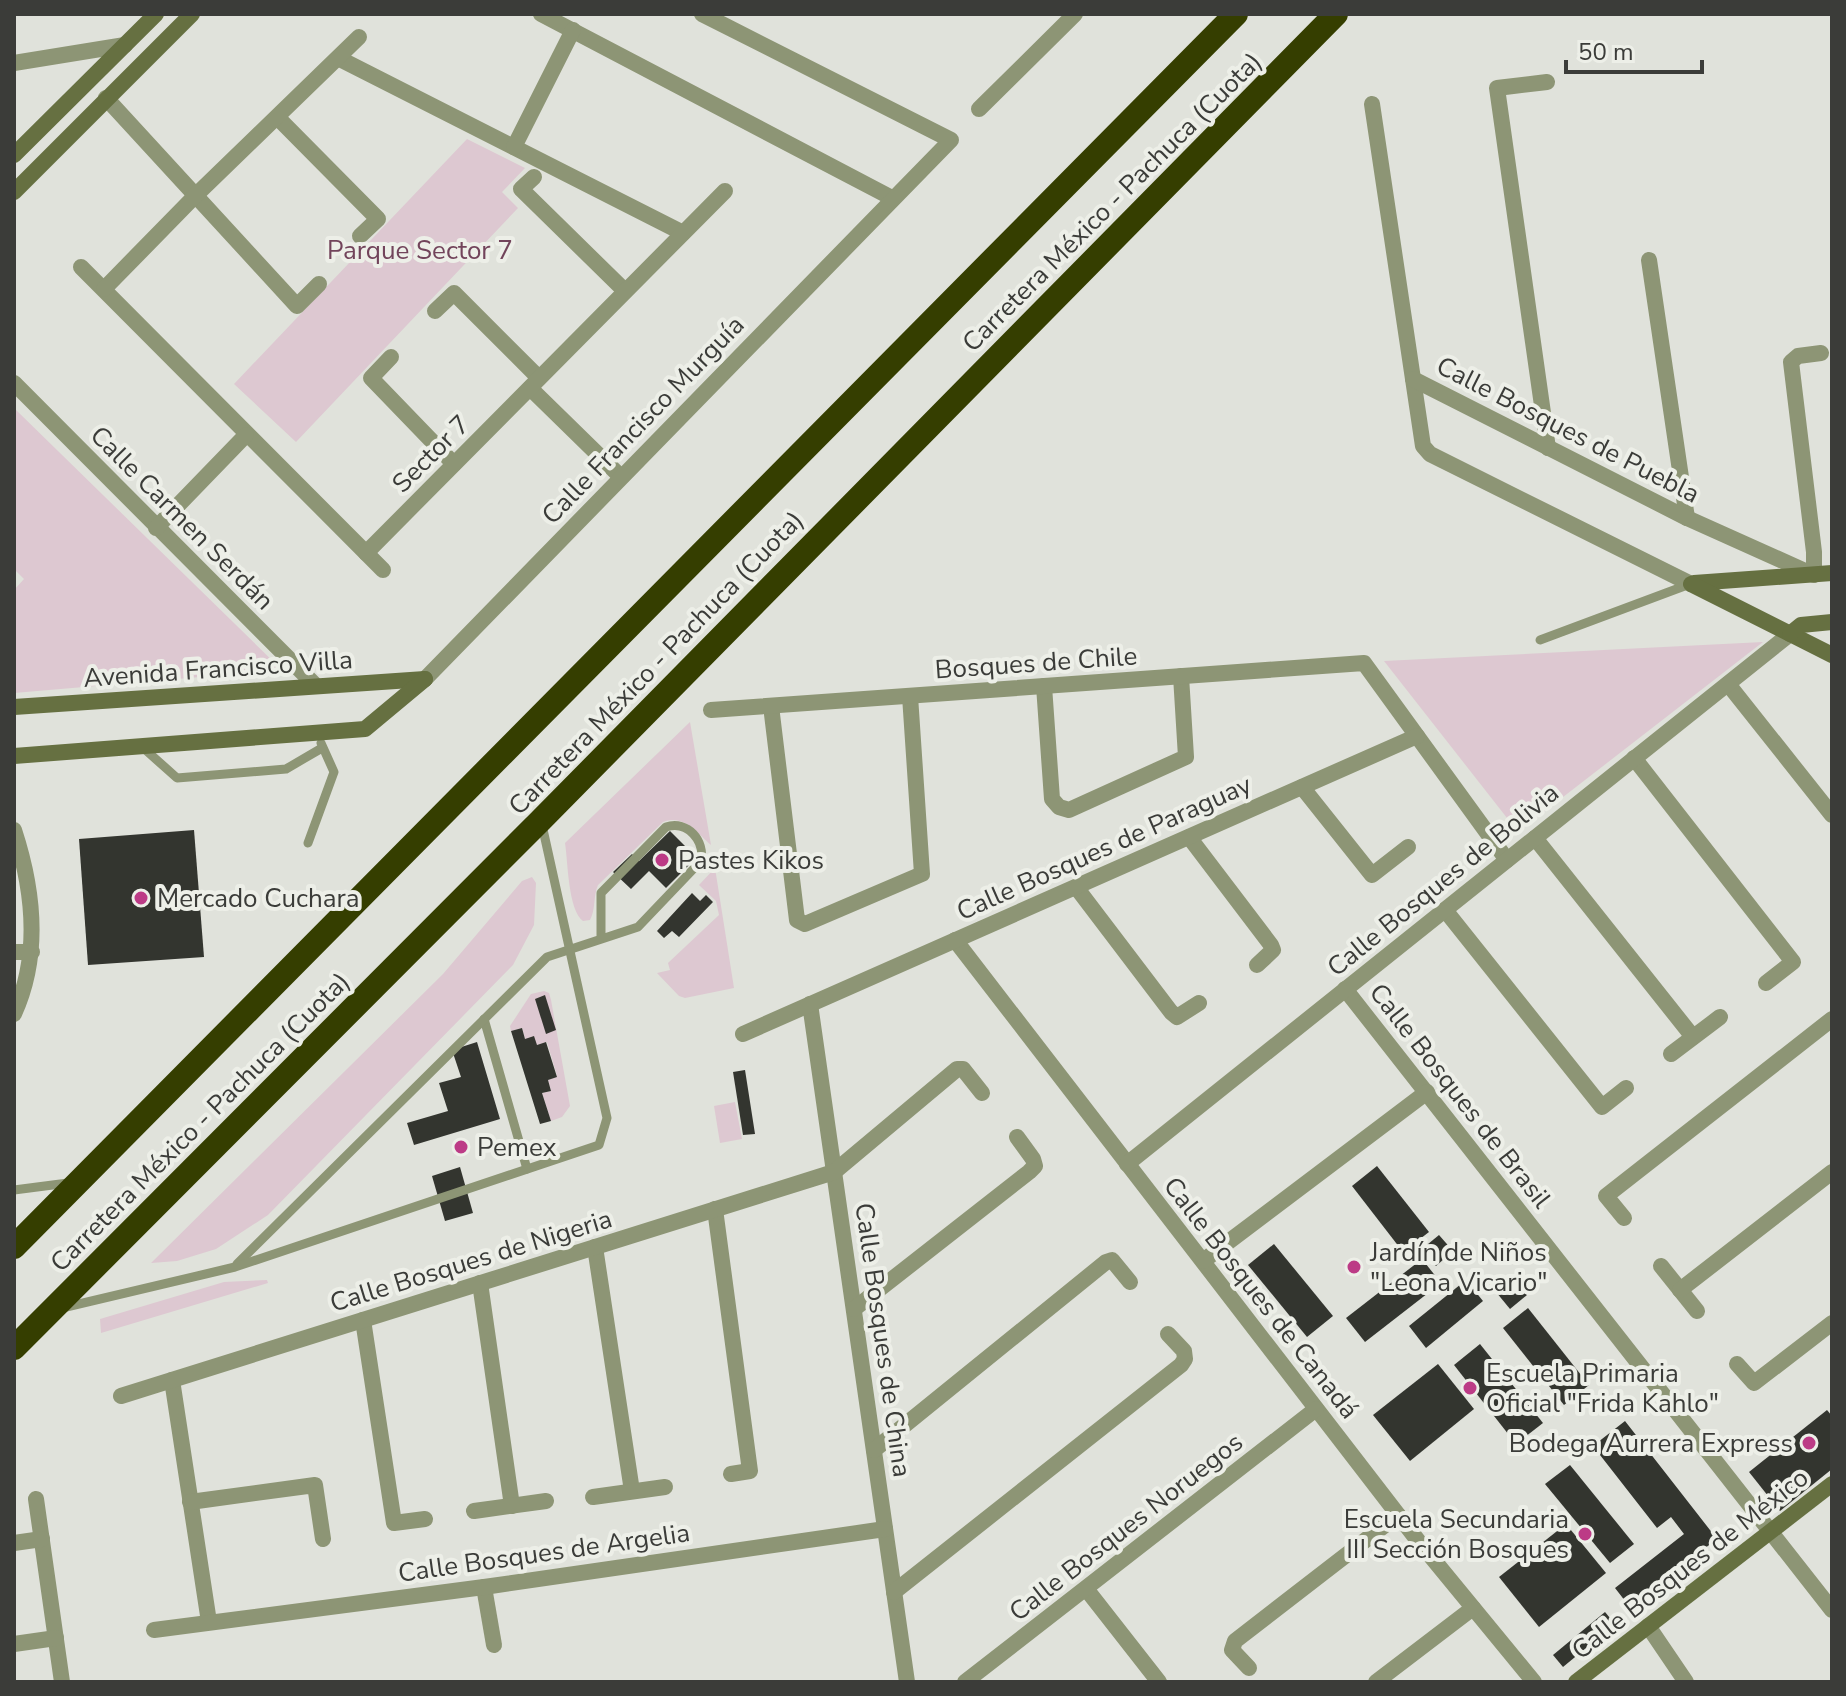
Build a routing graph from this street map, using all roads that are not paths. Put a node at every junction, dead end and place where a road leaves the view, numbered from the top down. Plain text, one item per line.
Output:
1 (156, 14) edge
2 (192, 14) edge
3 (541, 14) edge
4 (702, 14) edge
5 (1075, 14) edge
6 (1236, 14) edge
7 (1336, 14) edge
8 (573, 30) junction
9 (359, 37) dead end
10 (125, 45) junction
11 (338, 58) junction
12 (14, 63) edge
13 (1547, 82) dead end
14 (106, 98) junction
15 (1372, 104) dead end
16 (979, 109) dead end
17 (278, 118) junction
18 (514, 147) junction
19 (14, 155) edge
20 (534, 177) dead end
21 (725, 191) dead end
22 (14, 192) edge
23 (196, 195) junction
24 (892, 198) junction
25 (683, 233) junction
26 (360, 236) dead end
27 (1649, 260) dead end
28 (81, 267) dead end
29 (319, 284) dead end
30 (104, 289) junction
31 (625, 291) junction
32 (435, 311) dead end
33 (1821, 353) dead end
34 (391, 357) dead end
35 (1413, 379) junction
36 (14, 383) edge
37 (534, 383) junction
38 (246, 435) junction
39 (1548, 448) junction
40 (454, 464) junction
41 (620, 476) junction
42 (1687, 518) junction
43 (156, 528) junction
44 (366, 553) junction
45 (383, 570) dead end
46 (1832, 573) edge
47 (1814, 575) junction
48 (1691, 584) junction
49 (1832, 585) edge
50 (1832, 622) edge
51 (1790, 634) junction
52 (1540, 640) dead end
53 (1832, 655) edge
54 (1181, 676) junction
55 (425, 679) junction
56 (1728, 684) junction
57 (316, 686) junction
58 (1044, 686) junction
59 (910, 696) junction
60 (771, 706) junction
61 (14, 707) edge
62 (711, 710) dead end
63 (1417, 736) junction
64 (321, 740) junction
65 (140, 745) junction
66 (14, 756) edge
67 (1634, 758) junction
68 (1302, 787) junction
69 (1832, 815) edge
70 (541, 820) junction
71 (14, 830) edge
72 (1189, 837) junction
73 (1535, 838) junction
74 (308, 843) dead end
75 (1408, 847) dead end
76 (1507, 860) junction
77 (1076, 887) junction
78 (1445, 910) junction
79 (601, 939) junction
80 (955, 940) junction
81 (14, 944) edge
82 (570, 949) junction
83 (32, 952) junction
84 (14, 954) edge
85 (1257, 965) dead end
86 (1766, 983) dead end
87 (1345, 989) junction
88 (1199, 1003) dead end
89 (810, 1004) junction
90 (14, 1014) edge
91 (1720, 1017) dead end
92 (484, 1019) junction
93 (1832, 1019) edge
94 (743, 1034) dead end
95 (1693, 1037) junction
96 (1671, 1054) dead end
97 (1626, 1088) dead end
98 (1427, 1092) junction
99 (982, 1093) dead end
100 (1017, 1137) dead end
101 (1127, 1164) junction
102 (527, 1169) junction
103 (834, 1172) junction
104 (1832, 1172) edge
105 (79, 1182) junction
106 (14, 1190) edge
107 (715, 1209) junction
108 (1624, 1218) dead end
109 (14, 1247) edge
110 (595, 1247) junction
111 (1203, 1261) junction
112 (1661, 1266) dead end
113 (235, 1267) junction
114 (1130, 1282) dead end
115 (480, 1283) junction
116 (1680, 1290) junction
117 (854, 1309) junction
118 (51, 1310) junction
119 (1697, 1311) dead end
120 (363, 1320) junction
121 (1832, 1323) edge
122 (1168, 1334) dead end
123 (14, 1348) edge
124 (1737, 1364) dead end
125 (172, 1380) junction
126 (121, 1396) dead end
127 (1316, 1409) junction
128 (874, 1450) junction
129 (731, 1474) dead end
130 (1832, 1484) edge
131 (665, 1487) dead end
132 (632, 1491) junction
133 (593, 1497) dead end
134 (36, 1499) dead end
135 (546, 1501) dead end
136 (190, 1502) junction
137 (512, 1506) junction
138 (474, 1511) dead end
139 (1398, 1515) junction
140 (425, 1519) dead end
141 (885, 1529) junction
142 (1771, 1531) junction
143 (42, 1539) junction
144 (323, 1539) dead end
145 (14, 1543) edge
146 (484, 1587) junction
147 (1087, 1590) junction
148 (894, 1592) junction
149 (1473, 1608) junction
150 (1832, 1610) edge
151 (209, 1622) junction
152 (1648, 1626) junction
153 (154, 1630) dead end
154 (56, 1638) junction
155 (14, 1644) edge
156 (494, 1645) dead end
157 (1249, 1668) dead end
158 (62, 1682) edge
159 (907, 1682) edge
160 (965, 1682) edge
161 (1159, 1682) edge
162 (1376, 1682) edge
163 (1534, 1682) edge
164 (1576, 1682) edge
165 (1686, 1682) edge

1 - 10 street
2 - 14 street
3 - 8 street
4 - 24 street, Calle Francisco Murguía
5 - 16 street
6 - 105 highway, Carretera México - Pachuca (Cuota)
7 - 70 highway, Carretera México - Pachuca (Cuota)
8 - 18 street
8 - 24 street
9 - 11 street
10 - 12 street
10 - 19 street
11 - 17 street
11 - 18 street
13 - 39 street
14 - 22 street
14 - 23 street
15 - 35 street
17 - 23 street
17 - 26 street
18 - 25 street
20 - 31 street
21 - 25 street, Sector 7
23 - 29 street
23 - 30 street
24 - 41 street, Calle Francisco Murguía
25 - 31 street, Sector 7
27 - 42 street
28 - 30 street
30 - 38 street
31 - 37 street, Sector 7
32 - 37 street
33 - 47 street
34 - 40 street
35 - 39 street, Calle Bosques de Puebla
35 - 48 street, Calle Bosques de Puebla
36 - 43 street, Calle Carmen Serdán
37 - 40 street, Sector 7
37 - 41 street
38 - 43 street
38 - 44 street
39 - 42 street, Calle Bosques de Puebla
40 - 44 street, Sector 7
41 - 55 street, Calle Francisco Murguía
42 - 47 street, Calle Bosques de Puebla
43 - 57 street, Calle Carmen Serdán
44 - 45 street
46 - 47 street
47 - 48 street
47 - 49 street, Calle Bosques de Puebla
48 - 51 street, Calle Bosques de Puebla
48 - 52 lane
50 - 51 street
51 - 53 street, Calle Bosques de Puebla
51 - 56 street, Calle Bosques de Bolivia
54 - 58 street, Bosques de Chile
54 - 58 street
54 - 63 street, Bosques de Chile
55 - 57 street, Avenida Francisco Villa
55 - 64 street, Calle Francisco Murguía
56 - 67 street, Calle Bosques de Bolivia
56 - 69 street
57 - 61 street, Avenida Francisco Villa
58 - 59 street, Bosques de Chile
59 - 60 street, Bosques de Chile
59 - 60 street
60 - 62 street, Bosques de Chile
63 - 68 street, Calle Bosques de Paraguay
63 - 76 street
64 - 65 street
64 - 65 lane
64 - 74 lane
65 - 66 street
67 - 73 street, Calle Bosques de Bolivia
67 - 86 street
68 - 72 street, Calle Bosques de Paraguay
68 - 75 street
70 - 82 lane
70 - 118 highway, Carretera México - Pachuca (Cuota)
71 - 83 street
72 - 77 street, Calle Bosques de Paraguay
72 - 85 street
73 - 76 street, Calle Bosques de Bolivia
73 - 95 street
76 - 78 street, Calle Bosques de Bolivia
77 - 80 street, Calle Bosques de Paraguay
77 - 88 street
78 - 87 street, Calle Bosques de Bolivia
78 - 97 street
79 - 79 lane
79 - 82 lane
80 - 89 street, Calle Bosques de Paraguay
80 - 101 street, Calle Bosques de Canadá
81 - 84 street
82 - 92 lane
82 - 102 lane
83 - 84 street
83 - 90 street
87 - 98 street, Calle Bosques de Brasil
87 - 101 street, Calle Bosques de Bolivia
89 - 94 street, Calle Bosques de Paraguay
89 - 103 street, Calle Bosques de China
91 - 95 street
92 - 102 lane
92 - 113 lane
93 - 108 street
95 - 96 street
98 - 111 street
98 - 142 street, Calle Bosques de Brasil
99 - 103 street
100 - 117 street
101 - 111 street, Calle Bosques de Canadá
102 - 113 lane
103 - 107 street, Calle Bosques de Nigeria
103 - 117 street, Calle Bosques de China
104 - 116 street
105 - 106 lane
105 - 109 highway, Carretera México - Pachuca (Cuota)
107 - 110 street, Calle Bosques de Nigeria
107 - 129 street
110 - 115 street, Calle Bosques de Nigeria
110 - 132 street
111 - 127 street, Calle Bosques de Canadá
112 - 116 street
113 - 118 lane
114 - 128 street
115 - 120 street, Calle Bosques de Nigeria
115 - 137 street
116 - 119 street
117 - 128 street, Calle Bosques de China
118 - 123 highway, Carretera México - Pachuca (Cuota)
120 - 125 street, Calle Bosques de Nigeria
120 - 140 street
121 - 124 street
122 - 148 street
125 - 126 street, Calle Bosques de Nigeria
125 - 136 street
127 - 139 street, Calle Bosques de Canadá
127 - 147 street, Calle Bosques Noruegos
128 - 141 street, Calle Bosques de China
130 - 142 street, Calle Bosques de México
131 - 132 street
132 - 133 street
134 - 143 street
135 - 137 street
136 - 144 street
136 - 151 street
137 - 138 street
139 - 149 street, Calle Bosques de Canadá
139 - 157 street
141 - 146 street, Calle Bosques de Argelia
141 - 148 street, Calle Bosques de China
142 - 150 street, Calle Bosques de Brasil
142 - 152 street, Calle Bosques de México
143 - 145 street
143 - 154 street
146 - 151 street, Calle Bosques de Argelia
146 - 156 street
147 - 160 street, Calle Bosques Noruegos
147 - 161 street
148 - 159 street, Calle Bosques de China
149 - 162 street
149 - 163 street, Calle Bosques de Canadá
151 - 153 street, Calle Bosques de Argelia
152 - 164 street, Calle Bosques de México
152 - 165 street
154 - 155 street
154 - 158 street

